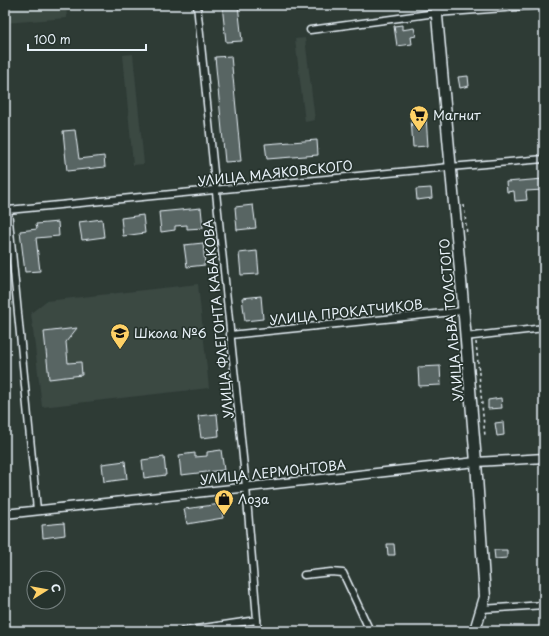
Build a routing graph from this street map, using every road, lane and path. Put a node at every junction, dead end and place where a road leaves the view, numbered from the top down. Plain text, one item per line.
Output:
1 (197, 5) edge
2 (544, 5) edge
3 (436, 9) edge
4 (310, 30) dead end
5 (544, 159) edge
6 (450, 167) junction
7 (215, 190) junction
8 (464, 205) dead end
9 (467, 237) dead end
10 (463, 311) junction
11 (544, 328) edge
12 (230, 335) junction
13 (470, 336) junction
14 (485, 436) dead end
15 (544, 458) edge
16 (476, 462) junction
17 (246, 487) junction
18 (37, 510) junction
19 (5, 514) edge
20 (304, 575) dead end
21 (544, 605) edge
22 (482, 609) junction
23 (257, 620) junction
24 (183, 631) edge
25 (258, 631) edge
26 (370, 631) edge
27 (473, 631) edge

1 - 7 street, УЛИЦА ФЛЕГОНТА КАБАКОВА
2 - 3 street
3 - 4 street
3 - 6 main road, УЛИЦА ЛЬВА ТОЛСТОГО
5 - 6 street, УЛИЦА МАЯКОВСКОГО
6 - 7 street, УЛИЦА МАЯКОВСКОГО
6 - 10 main road, УЛИЦА ЛЬВА ТОЛСТОГО
7 - 12 street, УЛИЦА ФЛЕГОНТА КАБАКОВА
7 - 18 street, УЛИЦА МАЯКОВСКОГО
8 - 9 path
10 - 12 street, УЛИЦА ПРОКАТЧИКОВ
10 - 13 main road, УЛИЦА ЛЬВА ТОЛСТОГО
11 - 13 street
12 - 17 street, УЛИЦА ФЛЕГОНТА КАБАКОВА
13 - 14 path
13 - 16 main road, УЛИЦА ЛЬВА ТОЛСТОГО
15 - 16 street, УЛИЦА ЛЕРМОНТОВА
16 - 17 street, УЛИЦА ЛЕРМОНТОВА
16 - 22 main road, УЛИЦА ЛЬВА ТОЛСТОГО
17 - 18 street, УЛИЦА ЛЕРМОНТОВА
17 - 23 street, УЛИЦА ФЛЕГОНТА КАБАКОВА
18 - 19 street, УЛИЦА ЛЕРМОНТОВА
20 - 26 street
21 - 22 street
22 - 27 main road, УЛИЦА ЛЬВА ТОЛСТОГО
23 - 24 street
23 - 25 street, УЛИЦА ФЛЕГОНТА КАБАКОВА

